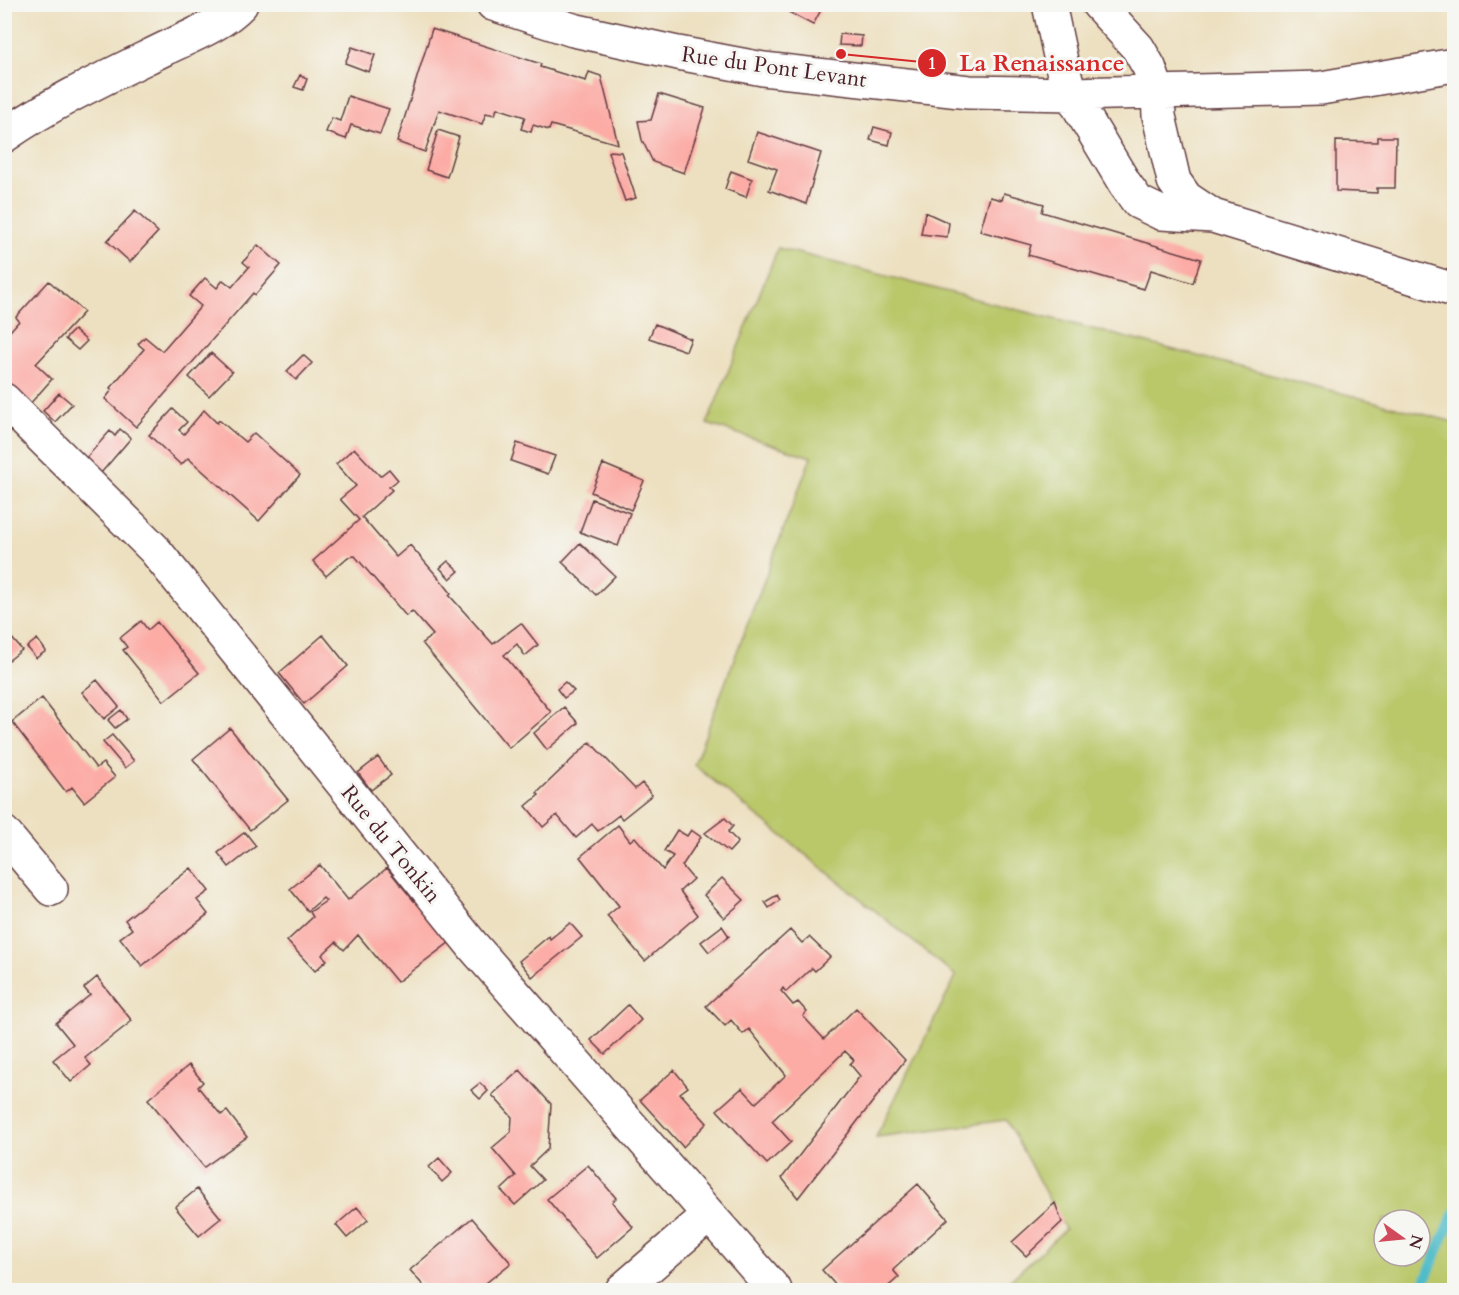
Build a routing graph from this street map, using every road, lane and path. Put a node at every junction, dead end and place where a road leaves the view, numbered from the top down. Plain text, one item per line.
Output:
1 (241, 4) edge
2 (494, 4) edge
3 (1049, 4) edge
4 (1098, 4) edge
5 (1455, 65) edge
6 (1158, 93) junction
7 (1071, 94) junction
8 (4, 136) edge
9 (1213, 216) junction
10 (1455, 290) edge
11 (4, 400) edge
12 (4, 833) edge
13 (51, 889) dead end
14 (709, 1215) junction
15 (622, 1290) edge
16 (775, 1290) edge

1 - 8 street
2 - 7 street, Rue du Pont Levant
3 - 7 street
4 - 6 street
5 - 6 street, Rue du Pont Levant
6 - 7 street, Rue du Pont Levant
6 - 9 street
7 - 9 street
9 - 10 street
11 - 14 street, Rue du Tonkin
12 - 13 street
14 - 15 street
14 - 16 street, Rue du Tonkin

